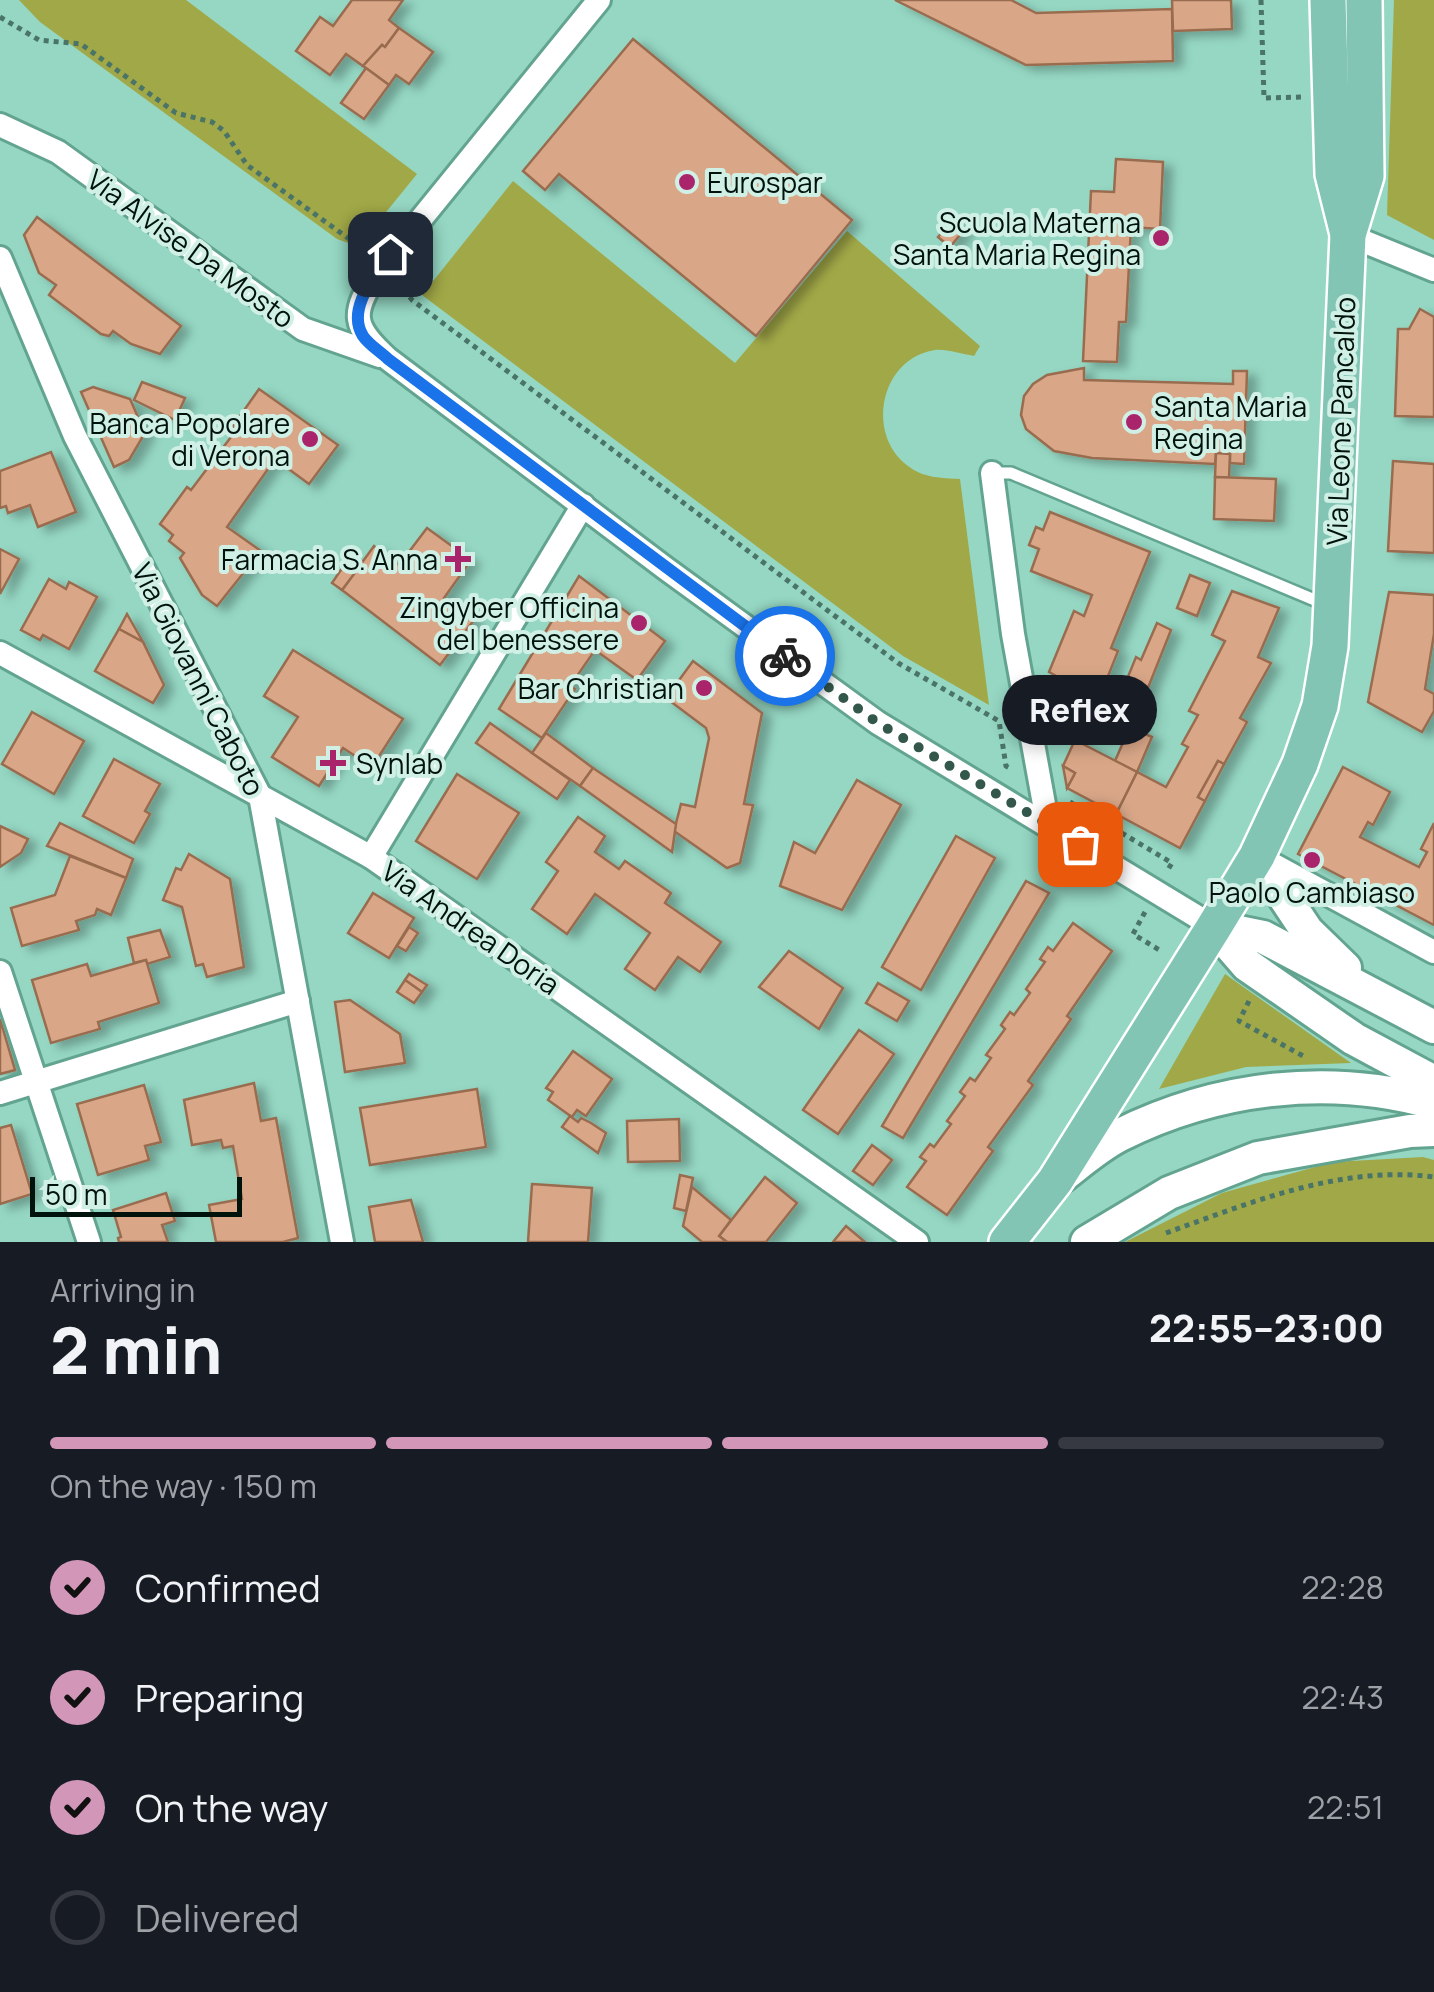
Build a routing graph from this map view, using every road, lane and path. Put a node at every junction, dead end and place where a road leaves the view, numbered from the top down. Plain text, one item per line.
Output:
1 (599, 0) edge
2 (1262, 0) edge
3 (1328, 0) edge
4 (1364, 0) edge
5 (0, 18) edge
6 (1307, 96) dead end
7 (0, 125) edge
8 (1348, 235) junction
9 (342, 236) dead end
10 (0, 258) edge
11 (412, 268) dead end
12 (1434, 270) edge
13 (388, 359) junction
14 (992, 473) joint
15 (583, 504) junction
16 (1333, 607) junction
17 (0, 653) edge
18 (1016, 771) dead end
19 (1055, 794) dead end
20 (260, 796) junction
21 (1048, 826) junction
22 (1257, 856) junction
23 (371, 857) junction
24 (1172, 862) dead end
25 (1214, 927) junction
26 (1132, 934) dead end
27 (1149, 945) dead end
28 (1434, 952) edge
29 (0, 972) edge
30 (1366, 989) junction
31 (1236, 992) dead end
32 (298, 1001) junction
33 (1434, 1026) edge
34 (1311, 1060) dead end
35 (37, 1082) junction
36 (1434, 1082) edge
37 (0, 1094) edge
38 (1434, 1103) edge
39 (1434, 1130) edge
40 (1434, 1177) edge
41 (1055, 1181) junction
42 (1158, 1236) dead end
43 (89, 1242) edge
44 (342, 1242) edge
45 (917, 1242) edge
46 (1007, 1242) edge
47 (1086, 1242) edge

1 - 13 street, Via Alvise Da Mosto
2 - 6 path
3 - 8 main road, Via Leone Pancaldo
4 - 8 main road, Via Leone Pancaldo
5 - 9 path
7 - 13 street, Via Alvise Da Mosto
8 - 12 street
8 - 16 main road, Via Leone Pancaldo
10 - 20 street, Via Giovanni Caboto
11 - 18 path
13 - 15 street, Via Alvise Da Mosto
14 - 16 lane
14 - 21 street
15 - 21 street, Via Alvise Da Mosto
15 - 23 street
16 - 22 main road, Via Leone Pancaldo
17 - 20 street, Via Andrea Doria
19 - 24 path
20 - 23 street, Via Andrea Doria
20 - 32 street, Via Giovanni Caboto
21 - 25 street, Via Alvise Da Mosto
22 - 25 main road, Via Leone Pancaldo
22 - 28 street
22 - 30 street
23 - 45 street, Via Andrea Doria
25 - 30 street
25 - 36 street
25 - 41 main road, Via Leone Pancaldo
26 - 27 path
29 - 35 street
30 - 33 street
31 - 34 path
32 - 35 street
32 - 44 street, Via Giovanni Caboto
35 - 37 street
35 - 43 street
38 - 41 street
39 - 47 street
40 - 42 path
41 - 46 main road, Via Leone Pancaldo

